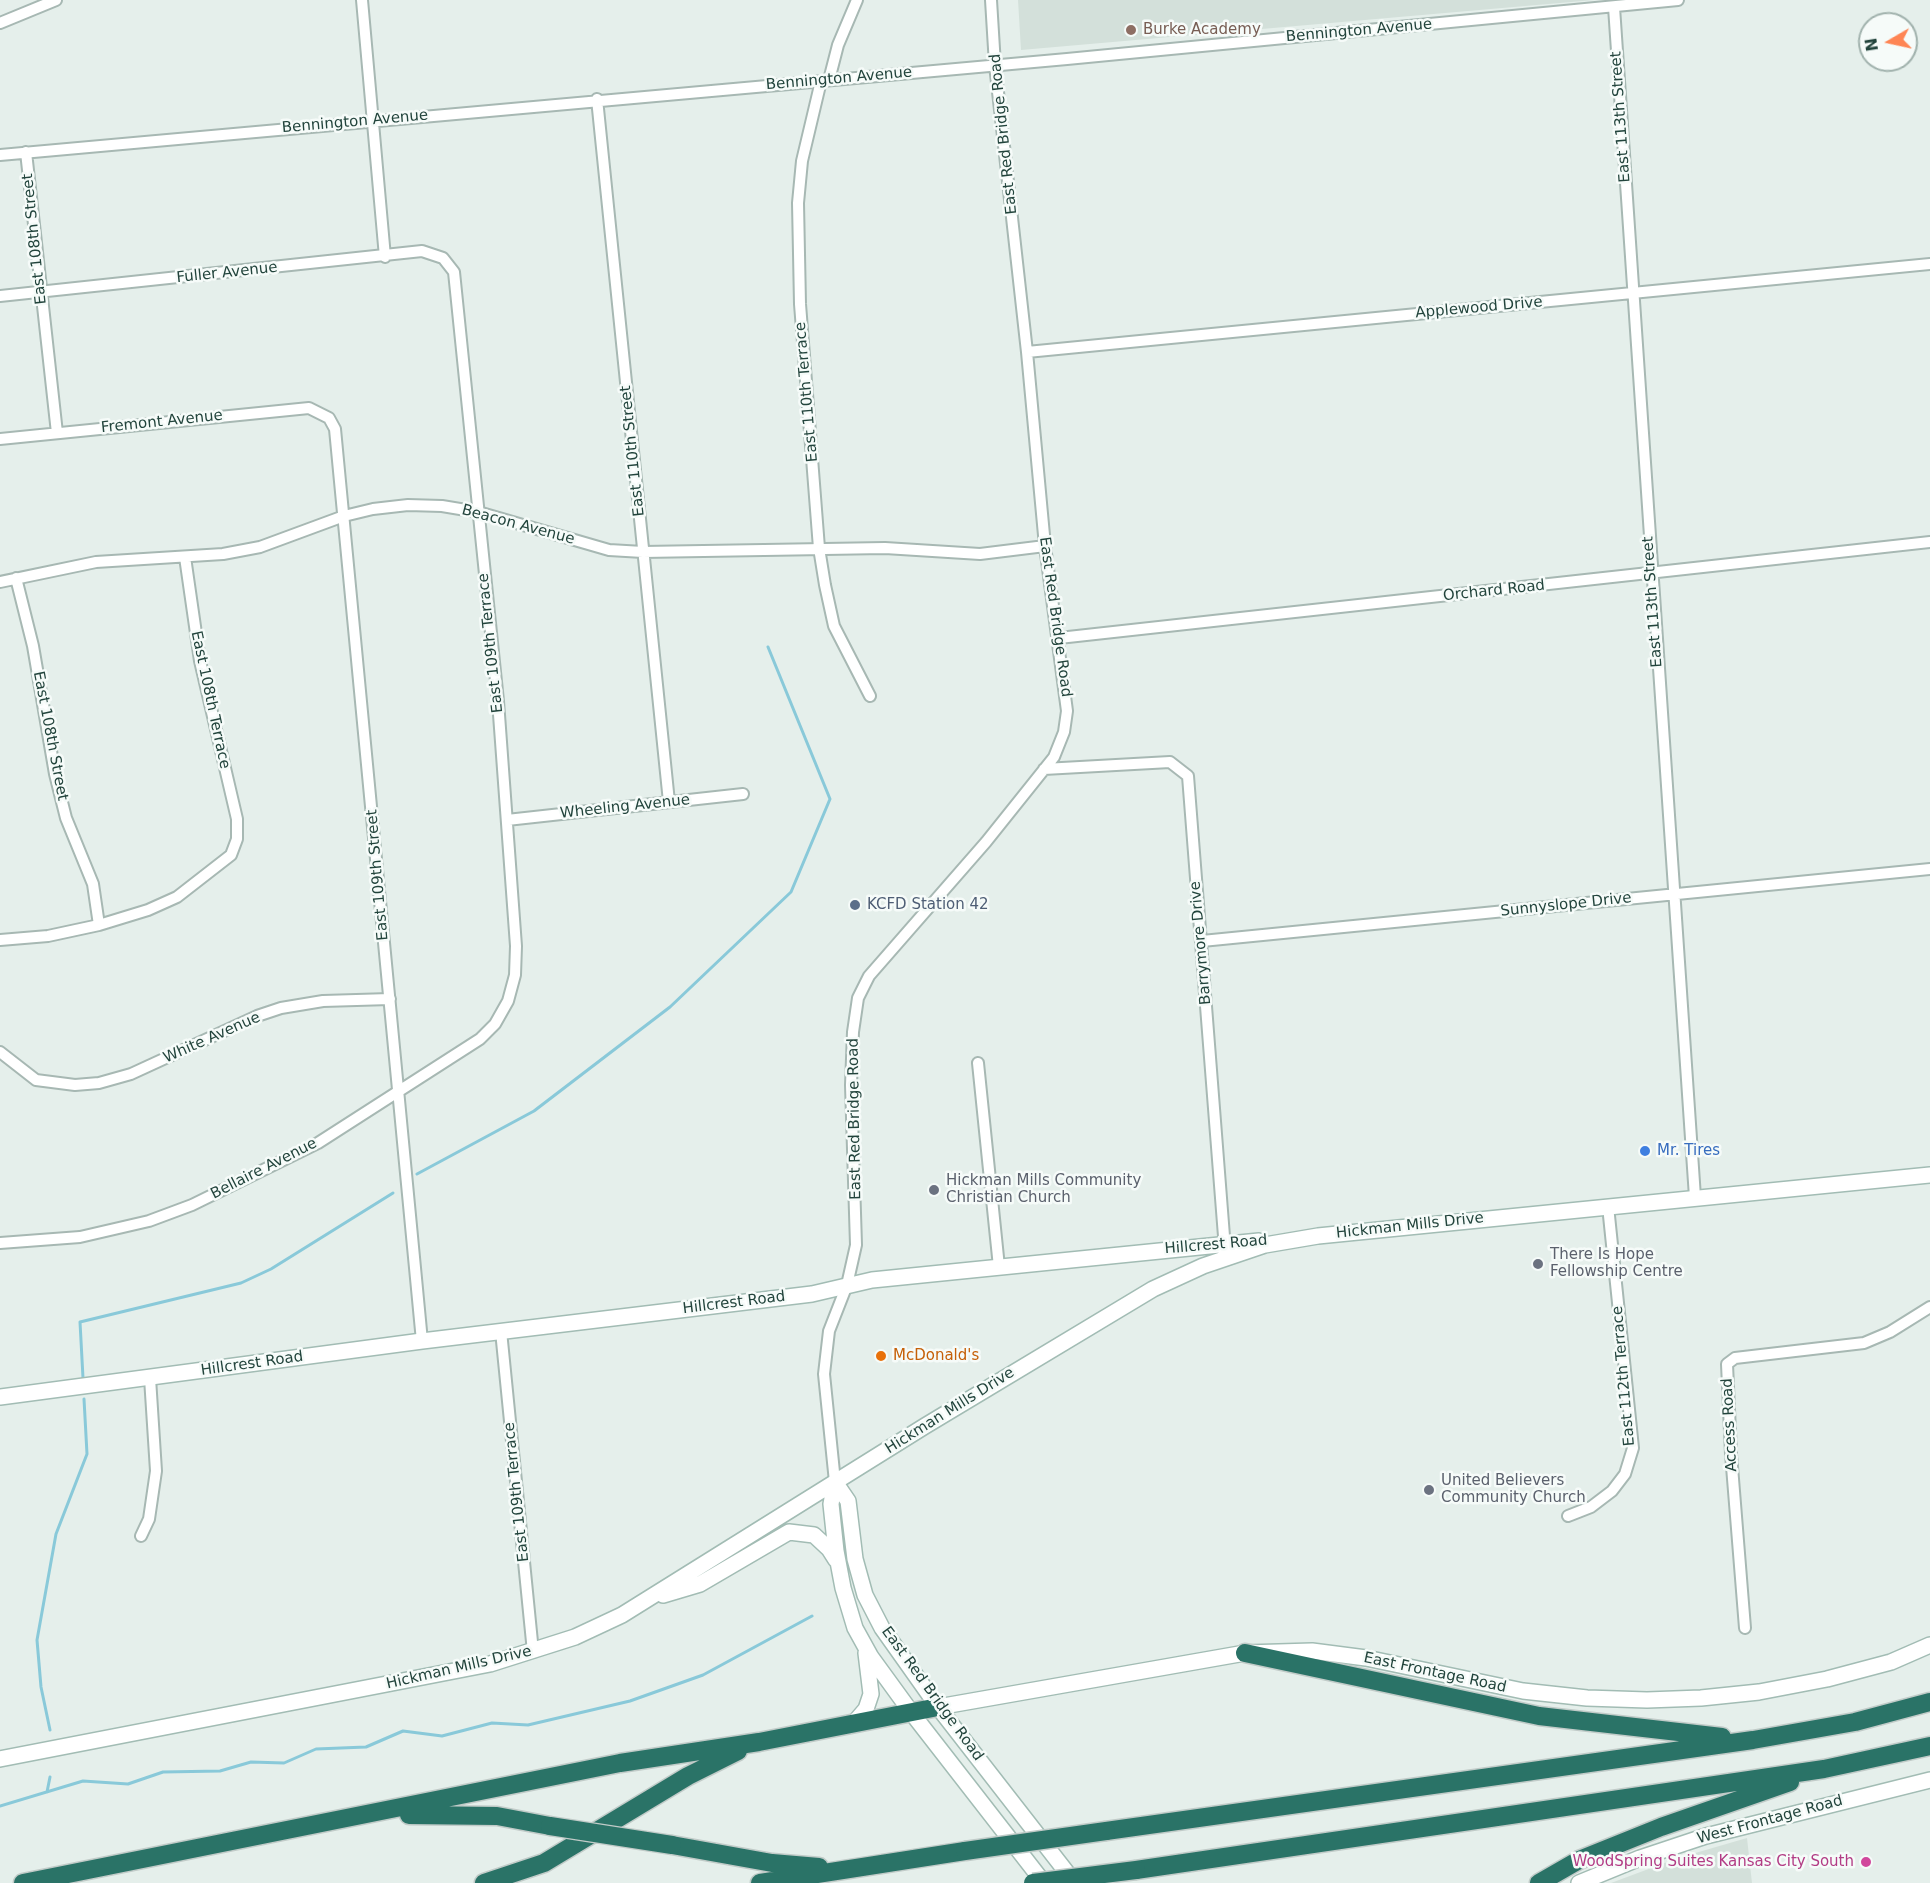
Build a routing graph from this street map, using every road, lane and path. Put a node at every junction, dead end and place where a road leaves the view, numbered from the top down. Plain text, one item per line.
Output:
1 (56, 0) edge
2 (362, 0) edge
3 (857, 0) edge
4 (991, 0) edge
5 (1678, 0) edge
6 (1614, 7) junction
7 (0, 23) edge
8 (995, 64) junction
9 (825, 81) junction
10 (597, 99) junction
11 (372, 120) junction
12 (26, 152) junction
13 (0, 155) edge
14 (385, 257) junction
15 (1930, 264) edge
16 (449, 265) joint
17 (41, 292) junction
18 (1632, 294) junction
19 (0, 296) edge
20 (1027, 352) junction
21 (322, 414) joint
22 (57, 433) junction
23 (0, 439) edge
24 (478, 512) junction
25 (344, 516) junction
26 (1930, 542) edge
27 (1045, 546) junction
28 (819, 548) junction
29 (643, 552) junction
30 (184, 557) junction
31 (1651, 574) junction
32 (16, 578) junction
33 (0, 582) edge
34 (1059, 638) junction
35 (870, 696) dead end
36 (1044, 769) junction
37 (743, 794) dead end
38 (669, 802) junction
39 (507, 820) junction
40 (1930, 869) edge
41 (1673, 894) junction
42 (99, 925) junction
43 (0, 940) edge
44 (1202, 941) junction
45 (390, 999) junction
46 (497, 1020) joint
47 (0, 1052) edge
48 (978, 1063) dead end
49 (399, 1092) junction
50 (1930, 1175) edge
51 (1695, 1197) junction
52 (1608, 1206) junction
53 (1318, 1236) joint
54 (0, 1244) edge
55 (1225, 1251) junction
56 (999, 1267) junction
57 (847, 1285) junction
58 (1930, 1307) edge
59 (501, 1331) junction
60 (422, 1341) junction
61 (150, 1378) junction
62 (0, 1397) edge
63 (835, 1482) junction
64 (1568, 1516) dead end
65 (141, 1536) dead end
66 (838, 1563) junction
67 (649, 1599) junction
68 (1745, 1628) dead end
69 (864, 1644) junction
70 (1930, 1645) edge
71 (533, 1652) junction
72 (1245, 1653) junction
73 (1930, 1702) edge
74 (938, 1707) junction
75 (911, 1712) junction
76 (854, 1723) junction
77 (1753, 1740) junction
78 (759, 1742) junction
79 (1930, 1746) edge
80 (0, 1759) edge
81 (1824, 1769) junction
82 (1930, 1780) edge
83 (377, 1814) junction
84 (848, 1869) junction
85 (23, 1883) edge
86 (484, 1883) edge
87 (760, 1883) edge
88 (1033, 1883) edge
89 (1044, 1883) edge
90 (1075, 1883) edge
91 (1539, 1883) edge
92 (1579, 1883) edge

1 - 7 street
2 - 11 street
3 - 9 street, East 110th Terrace
4 - 8 street, East Red Bridge Road
5 - 6 street, Bennington Avenue
6 - 8 street, Bennington Avenue
6 - 18 street, East 113th Street
8 - 9 street, Bennington Avenue
8 - 20 street, East Red Bridge Road
9 - 10 street, Bennington Avenue
9 - 28 street, East 110th Terrace
10 - 11 street, Bennington Avenue
10 - 29 street, East 110th Street
11 - 12 street, Bennington Avenue
11 - 14 street
12 - 13 street, Bennington Avenue
12 - 17 street, East 108th Street
14 - 16 street, Fuller Avenue
14 - 17 street, Fuller Avenue
15 - 18 street, Applewood Drive
16 - 24 street, East 109th Terrace
17 - 19 street, Fuller Avenue
17 - 22 street, East 108th Street
18 - 20 street, Applewood Drive
18 - 31 street, East 113th Street
20 - 27 street, East Red Bridge Road
21 - 22 street, Fremont Avenue
21 - 25 street, East 109th Street
22 - 23 street, Fremont Avenue
24 - 25 street, Beacon Avenue
24 - 29 street, Beacon Avenue
24 - 39 street, East 109th Terrace
25 - 30 street, Beacon Avenue
25 - 45 street, East 109th Street
26 - 31 street, Orchard Road
27 - 28 street, Beacon Avenue
27 - 34 street, East Red Bridge Road
28 - 29 street, Beacon Avenue
28 - 35 street, East 110th Terrace
29 - 38 street, East 110th Street
30 - 32 street, Beacon Avenue
30 - 42 street, East 108th Terrace
31 - 34 street, Orchard Road
31 - 41 street, East 113th Street
32 - 33 street, Beacon Avenue
32 - 42 street, East 108th Street
34 - 36 street, East Red Bridge Road
36 - 44 street, Barrymore Drive
36 - 57 street, East Red Bridge Road
37 - 38 street, Wheeling Avenue
38 - 39 street, Wheeling Avenue
39 - 46 street, East 109th Terrace
40 - 41 street, Sunnyslope Drive
41 - 44 street, Sunnyslope Drive
41 - 51 street, East 113th Street
42 - 43 street
44 - 55 street, Barrymore Drive
45 - 47 street, White Avenue
45 - 49 street, East 109th Street
46 - 49 street, Bellaire Avenue
48 - 56 street
49 - 54 street, Bellaire Avenue
49 - 60 street, East 109th Street
50 - 51 street, Hickman Mills Drive
51 - 52 street, Hickman Mills Drive
52 - 53 street, Hickman Mills Drive
52 - 64 street, East 112th Terrace
53 - 55 street, Hillcrest Road
55 - 56 street, Hillcrest Road
55 - 63 street, Hickman Mills Drive
56 - 57 street, Hillcrest Road
57 - 59 street, Hillcrest Road
57 - 63 street, East Red Bridge Road
58 - 68 street, Access Road
59 - 60 street, Hillcrest Road
59 - 71 street, East 109th Terrace
60 - 61 street, Hillcrest Road
61 - 62 street, Hillcrest Road
61 - 65 street
63 - 66 street, East Red Bridge Road
63 - 67 street, Hickman Mills Drive
63 - 74 street, East Red Bridge Road
66 - 67 street
66 - 69 street, East Red Bridge Road
67 - 71 street, Hickman Mills Drive
69 - 75 street, East Red Bridge Road
69 - 76 street
70 - 72 street, East Frontage Road
71 - 80 street, Hickman Mills Drive
72 - 74 street, East Frontage Road
72 - 77 highway
73 - 77 highway
74 - 75 highway
74 - 90 street, East Red Bridge Road
75 - 76 highway
75 - 89 street, East Red Bridge Road
76 - 78 highway
77 - 84 highway, bridge
78 - 83 highway
78 - 86 highway
79 - 81 highway
81 - 88 highway, bridge
81 - 91 highway
82 - 92 street, West Frontage Road
83 - 84 highway, bridge
83 - 85 highway
84 - 87 highway

